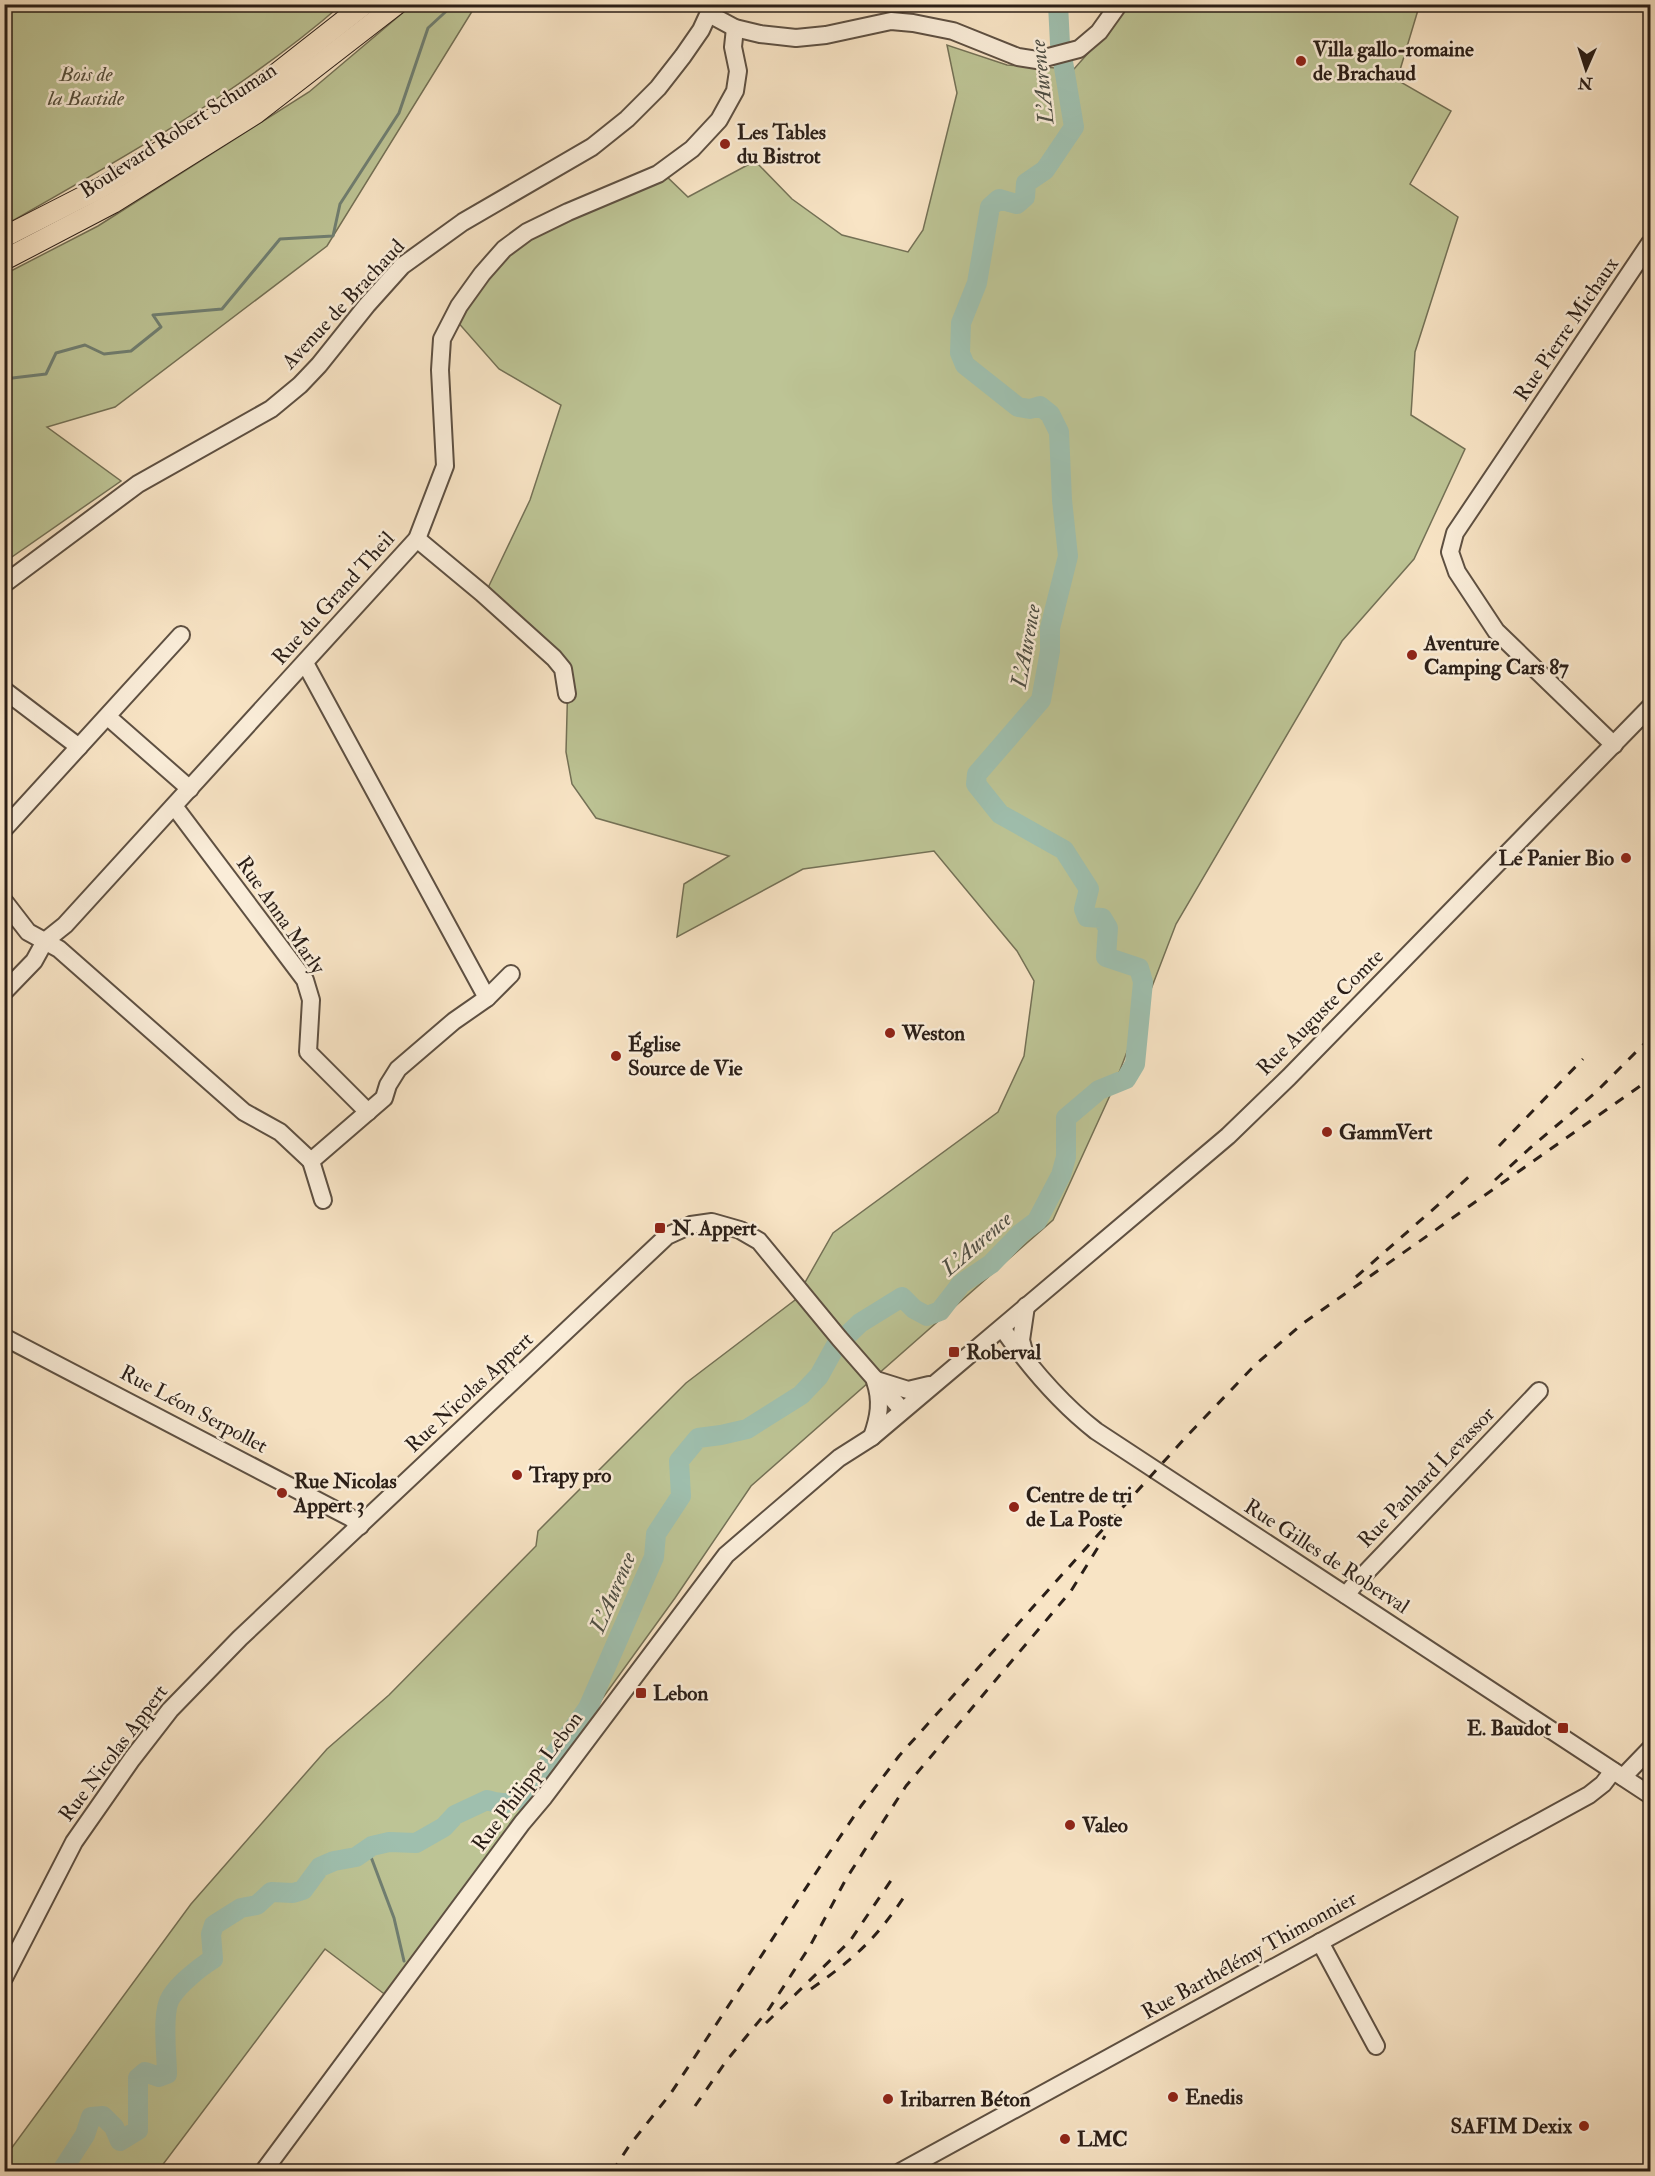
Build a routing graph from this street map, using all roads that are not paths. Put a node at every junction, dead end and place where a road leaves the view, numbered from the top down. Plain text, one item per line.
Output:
1 (365, 4) edge
2 (397, 4) edge
3 (1119, 4) edge
4 (711, 9) edge
5 (735, 28) junction
6 (4, 237) edge
7 (1650, 243) edge
8 (4, 260) edge
9 (417, 539) junction
10 (4, 584) edge
11 (181, 635) dead end
12 (305, 663) junction
13 (4, 690) edge
14 (567, 694) dead end
15 (1650, 707) edge
16 (108, 717) junction
17 (1614, 745) junction
18 (79, 747) junction
19 (190, 789) junction
20 (174, 806) junction
21 (4, 829) edge
22 (4, 901) edge
23 (45, 940) junction
24 (511, 974) dead end
25 (4, 992) edge
26 (487, 998) junction
27 (368, 1112) junction
28 (311, 1161) junction
29 (323, 1200) dead end
30 (1026, 1306) junction
31 (1002, 1328) junction
32 (4, 1337) edge
33 (974, 1352) junction
34 (1025, 1356) junction
35 (875, 1380) junction
36 (935, 1382) junction
37 (1539, 1391) dead end
38 (902, 1410) junction
39 (872, 1437) junction
40 (857, 1447) junction
41 (360, 1526) junction
42 (1346, 1595) junction
43 (1650, 1749) edge
44 (1618, 1774) junction
45 (1650, 1795) edge
46 (1320, 1942) junction
47 (4, 1978) edge
48 (1376, 2046) dead end
49 (263, 2172) edge
50 (274, 2172) edge
51 (900, 2172) edge

1 - 6 main road, Boulevard Robert Schuman
2 - 8 main road, Boulevard Robert Schuman
3 - 5 street
4 - 5 street
4 - 10 street, Avenue de Brachaud
5 - 9 street, Rue du Grand Theil
7 - 17 street, Rue Pierre Michaux
9 - 12 street, Rue du Grand Theil
9 - 14 street
11 - 16 street
12 - 19 street, Rue du Grand Theil
12 - 26 street
13 - 18 street
15 - 17 street, Rue Auguste Comte
16 - 18 street
16 - 19 street
17 - 30 street, Rue Auguste Comte
18 - 21 street
19 - 20 street, Rue du Grand Theil
20 - 23 street, Rue du Grand Theil
20 - 27 street, Rue Anna Marly
22 - 23 street
23 - 25 street, Rue du Grand Theil
23 - 28 street
24 - 26 street
26 - 27 street
27 - 28 street
28 - 29 street
30 - 31 street, Rue Auguste Comte
30 - 34 street
31 - 33 street, Rue Philippe Lebon
31 - 34 street, Rue Gilles de Roberval
32 - 41 street, Rue Léon Serpollet
33 - 34 street
33 - 36 street, Rue Philippe Lebon
34 - 42 street, Rue Gilles de Roberval
35 - 36 street
35 - 38 street, Rue Nicolas Appert
35 - 39 street
35 - 41 street, Rue Nicolas Appert
36 - 38 street, Rue Philippe Lebon
37 - 42 street, Rue Panhard Levassor
38 - 39 street, Rue Philippe Lebon
39 - 40 street, Rue Philippe Lebon
40 - 49 street, Rue Philippe Lebon
40 - 50 street, Rue Philippe Lebon
41 - 47 street, Rue Nicolas Appert
42 - 44 street, Rue Gilles de Roberval
43 - 44 street, Rue Barthélémy Thimonnier
44 - 45 street, Rue Gilles de Roberval
44 - 46 street, Rue Barthélémy Thimonnier
46 - 48 street
46 - 51 street, Rue Barthélémy Thimonnier

